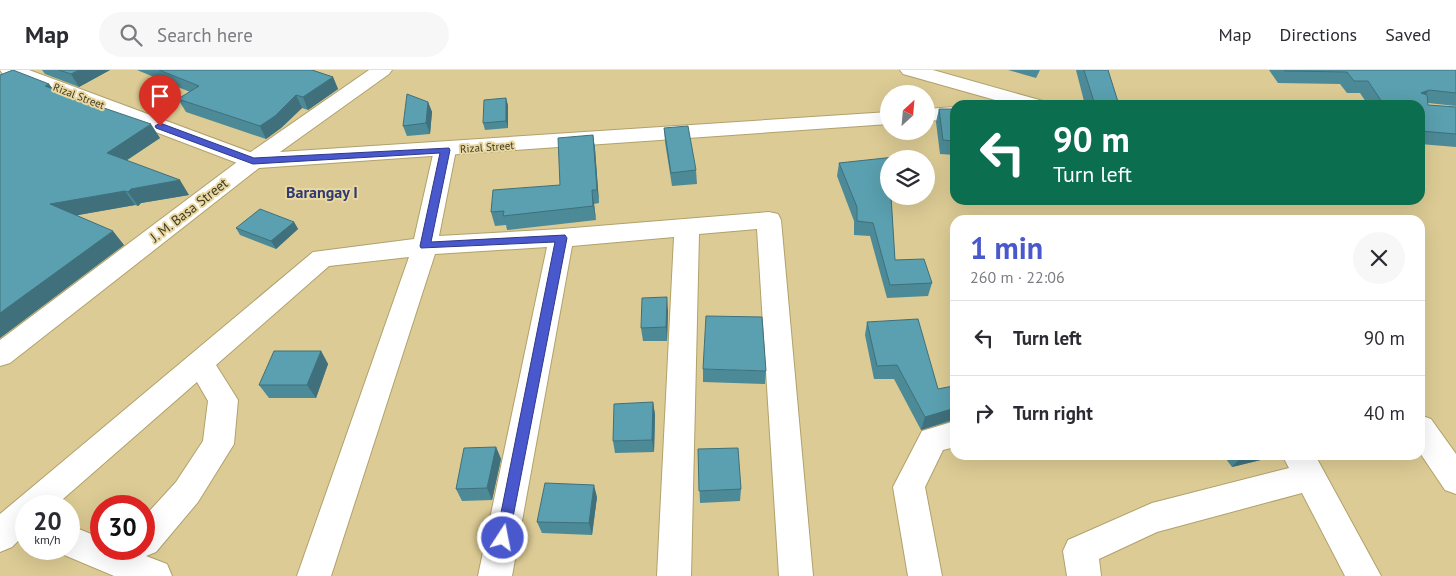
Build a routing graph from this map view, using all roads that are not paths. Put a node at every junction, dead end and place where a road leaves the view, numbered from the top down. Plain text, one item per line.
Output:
1 (10, 70) edge
2 (382, 70) edge
3 (910, 70) edge
4 (1018, 100) edge
5 (950, 114) edge
6 (935, 115) edge
7 (880, 119) edge
8 (445, 150) junction
9 (253, 161) junction
10 (687, 226) junction
11 (561, 238) junction
12 (425, 246) junction
13 (0, 355) edge
14 (200, 363) junction
15 (950, 435) edge
16 (1425, 435) edge
17 (1304, 466) edge
18 (1456, 480) edge
19 (44, 495) edge
20 (155, 528) edge
21 (142, 560) edge
22 (155, 576) edge
23 (314, 576) edge
24 (495, 576) edge
25 (674, 576) edge
26 (796, 576) edge
27 (925, 576) edge
28 (1084, 576) edge
29 (1364, 576) edge

1 - 9 street, Rizal Street
2 - 9 street, J. M. Basa Street
3 - 4 street
5 - 6 street
7 - 8 street, Rizal Street
8 - 9 street, Rizal Street
8 - 12 street
9 - 13 street, J. M. Basa Street
10 - 11 street
10 - 25 street
10 - 26 street
11 - 12 street
11 - 24 street
12 - 14 street
12 - 23 street
14 - 19 street
14 - 20 street
15 - 27 street
16 - 18 street
17 - 28 street
17 - 29 street
21 - 22 street

